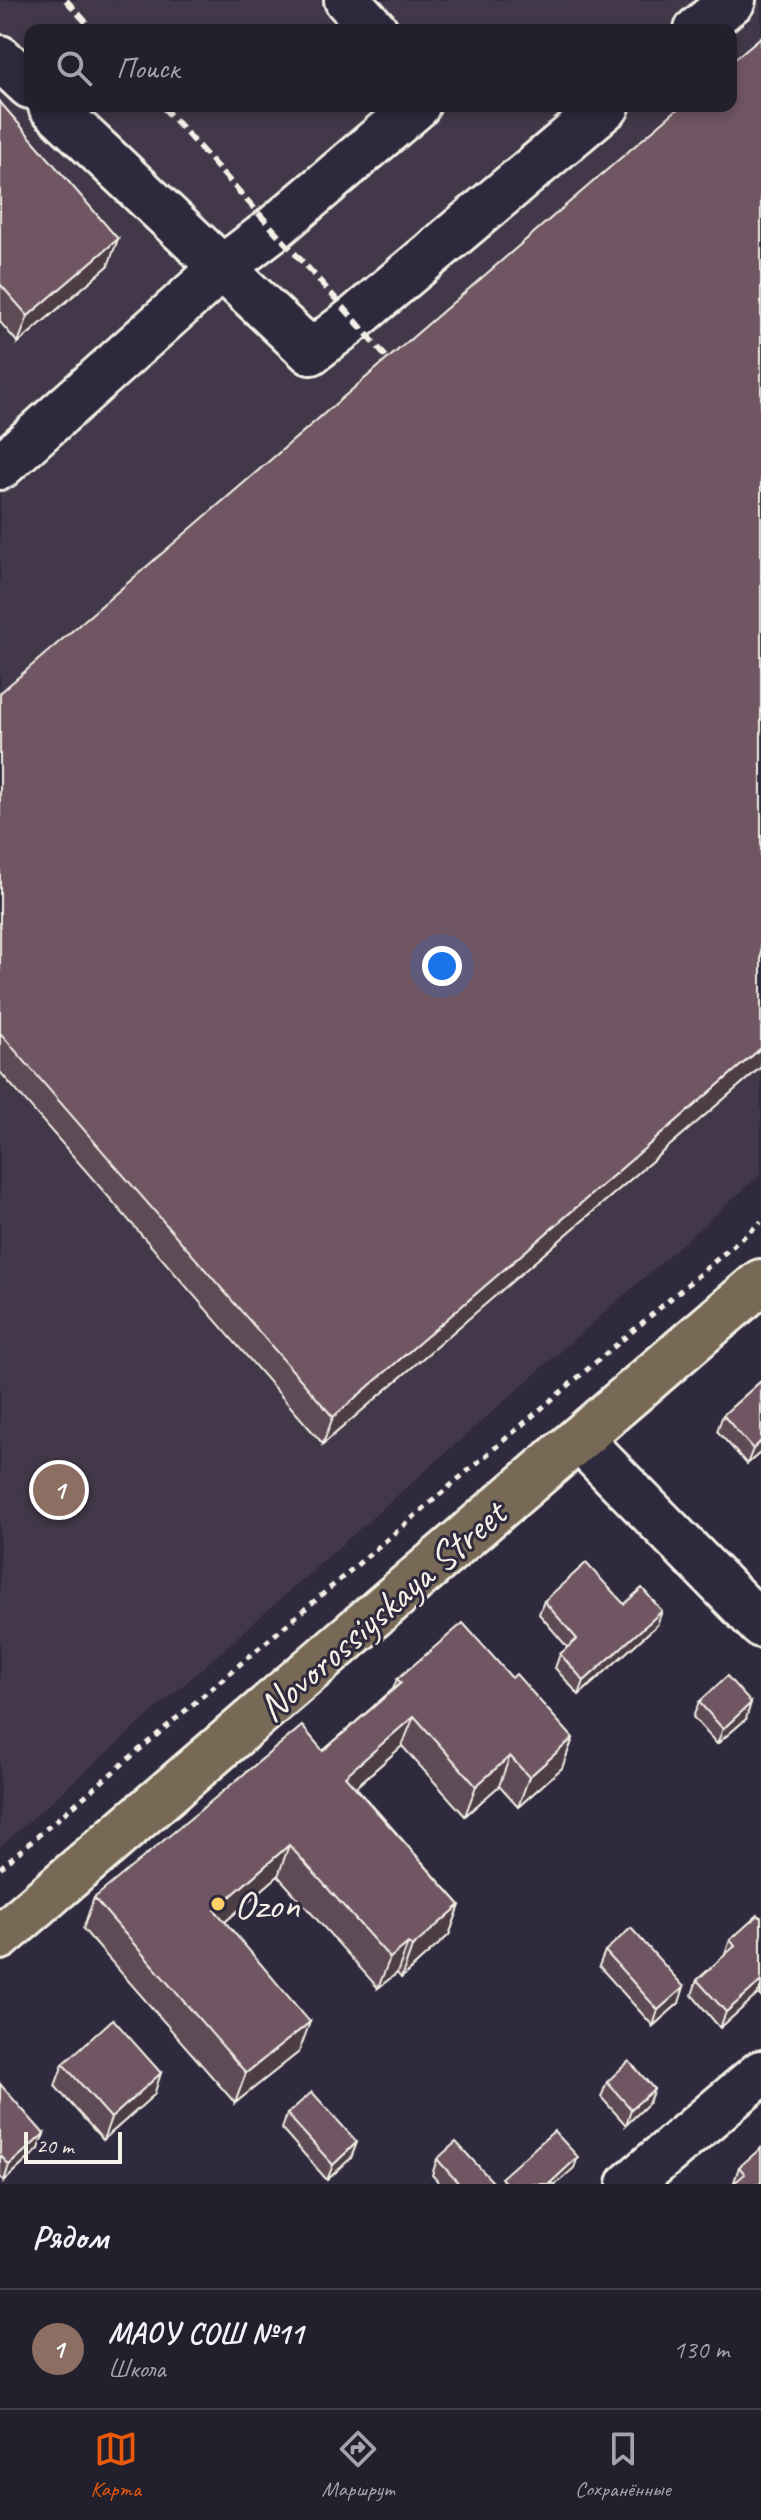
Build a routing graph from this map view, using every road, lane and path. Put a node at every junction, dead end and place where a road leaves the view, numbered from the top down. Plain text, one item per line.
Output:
1 (347, 0) edge
2 (733, 0) edge
3 (369, 24) edge
4 (704, 24) edge
5 (0, 58) edge
6 (24, 80) edge
7 (57, 112) edge
8 (410, 112) edge
9 (600, 112) edge
10 (222, 268) junction
11 (0, 467) edge
12 (761, 1222) edge
13 (761, 1282) edge
14 (579, 1439) junction
15 (761, 1625) edge
16 (0, 1868) edge
17 (0, 1937) edge
18 (761, 2073) edge
19 (630, 2184) edge

1 - 3 street
2 - 4 street
5 - 6 street
7 - 10 street
8 - 10 street
9 - 10 street
10 - 11 street
12 - 16 path
13 - 14 main road, Novorossiyskaya Street
14 - 15 street
14 - 17 main road, Novorossiyskaya Street
18 - 19 street

